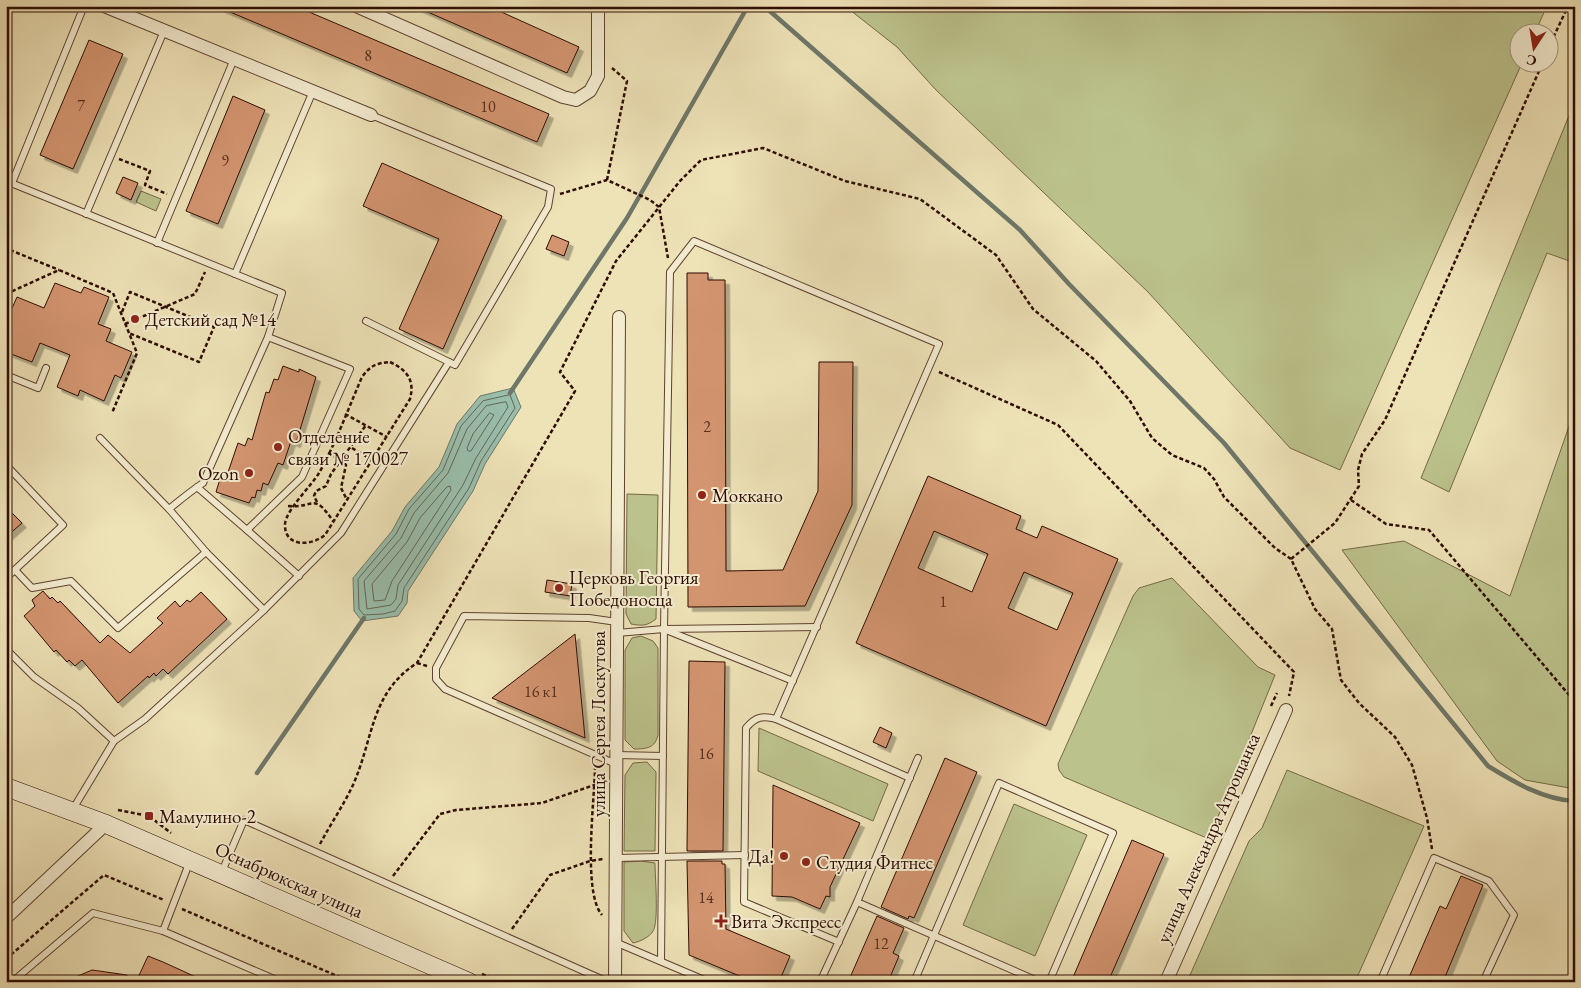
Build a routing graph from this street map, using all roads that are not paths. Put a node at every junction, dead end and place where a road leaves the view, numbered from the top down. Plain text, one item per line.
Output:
1 (9, 6) edge
2 (84, 6) edge
3 (104, 6) edge
4 (356, 6) edge
5 (598, 6) edge
6 (6, 12) edge
7 (164, 31) junction
8 (234, 59) junction
9 (313, 91) junction
10 (371, 115) joint
11 (9, 182) edge
12 (86, 214) junction
13 (157, 243) junction
14 (235, 274) junction
15 (619, 317) dead end
16 (366, 321) dead end
17 (268, 336) junction
18 (449, 362) junction
19 (46, 368) dead end
20 (6, 375) edge
21 (100, 438) dead end
22 (6, 465) edge
23 (197, 487) junction
24 (169, 509) junction
25 (247, 530) junction
26 (206, 552) junction
27 (15, 570) junction
28 (299, 576) junction
29 (6, 578) edge
30 (264, 610) junction
31 (817, 627) junction
32 (617, 628) junction
33 (664, 629) junction
34 (6, 649) edge
35 (793, 681) junction
36 (1286, 710) road end
37 (776, 719) junction
38 (114, 741) junction
39 (663, 756) junction
40 (918, 758) dead end
41 (616, 765) junction
42 (910, 778) junction
43 (6, 787) edge
44 (73, 811) junction
45 (106, 824) junction
46 (745, 855) junction
47 (662, 857) junction
48 (616, 858) junction
49 (191, 860) junction
50 (221, 874) junction
51 (857, 902) junction
52 (6, 918) edge
53 (163, 931) junction
54 (615, 935) junction
55 (934, 935) junction
56 (838, 942) junction
57 (661, 961) junction
58 (12, 982) edge
59 (281, 982) edge
60 (469, 982) edge
61 (608, 982) edge
62 (615, 982) edge
63 (709, 982) edge
64 (820, 982) edge
65 (914, 982) edge
66 (1040, 982) edge
67 (1049, 982) edge
68 (1166, 982) edge
69 (1380, 982) edge
70 (1483, 982) edge

1 - 6 lane
2 - 11 lane
3 - 7 street
4 - 5 street
7 - 8 street
7 - 12 lane
8 - 9 street
8 - 13 lane
9 - 10 street
9 - 14 lane
10 - 18 lane
11 - 12 lane
12 - 13 lane
13 - 14 lane
14 - 17 lane
15 - 32 street, улица Сергея Лоскутова
16 - 18 lane
17 - 23 lane
17 - 25 lane
18 - 28 lane
19 - 20 lane
21 - 24 lane
22 - 27 lane
23 - 24 lane
23 - 25 lane
24 - 26 lane
25 - 28 lane
26 - 27 lane
26 - 30 lane
27 - 29 lane
28 - 30 lane
30 - 38 lane
31 - 33 lane
31 - 33 lane
31 - 35 lane
32 - 33 lane
32 - 41 street, улица Сергея Лоскутова
32 - 41 lane
33 - 35 lane
33 - 39 lane
34 - 38 lane
35 - 37 lane
36 - 68 street, улица Александра Атрощанка
37 - 42 lane
37 - 46 lane
38 - 44 lane
39 - 41 lane
39 - 47 lane
40 - 42 lane
41 - 48 street, улица Сергея Лоскутова
42 - 51 lane
43 - 44 street, Оснабрюкская улица
44 - 45 street, Оснабрюкская улица
45 - 49 street, Оснабрюкская улица
45 - 52 street
46 - 47 lane
46 - 56 lane
47 - 48 lane
47 - 57 lane
48 - 54 street, улица Сергея Лоскутова
49 - 50 street, Оснабрюкская улица
49 - 53 lane
50 - 60 street, Оснабрюкская улица
50 - 61 lane
51 - 55 lane
51 - 56 lane
53 - 58 lane
53 - 59 lane
54 - 57 lane
54 - 62 street, улица Сергея Лоскутова
55 - 65 lane
55 - 66 lane
55 - 67 lane
56 - 64 lane
57 - 63 lane
69 - 70 lane

